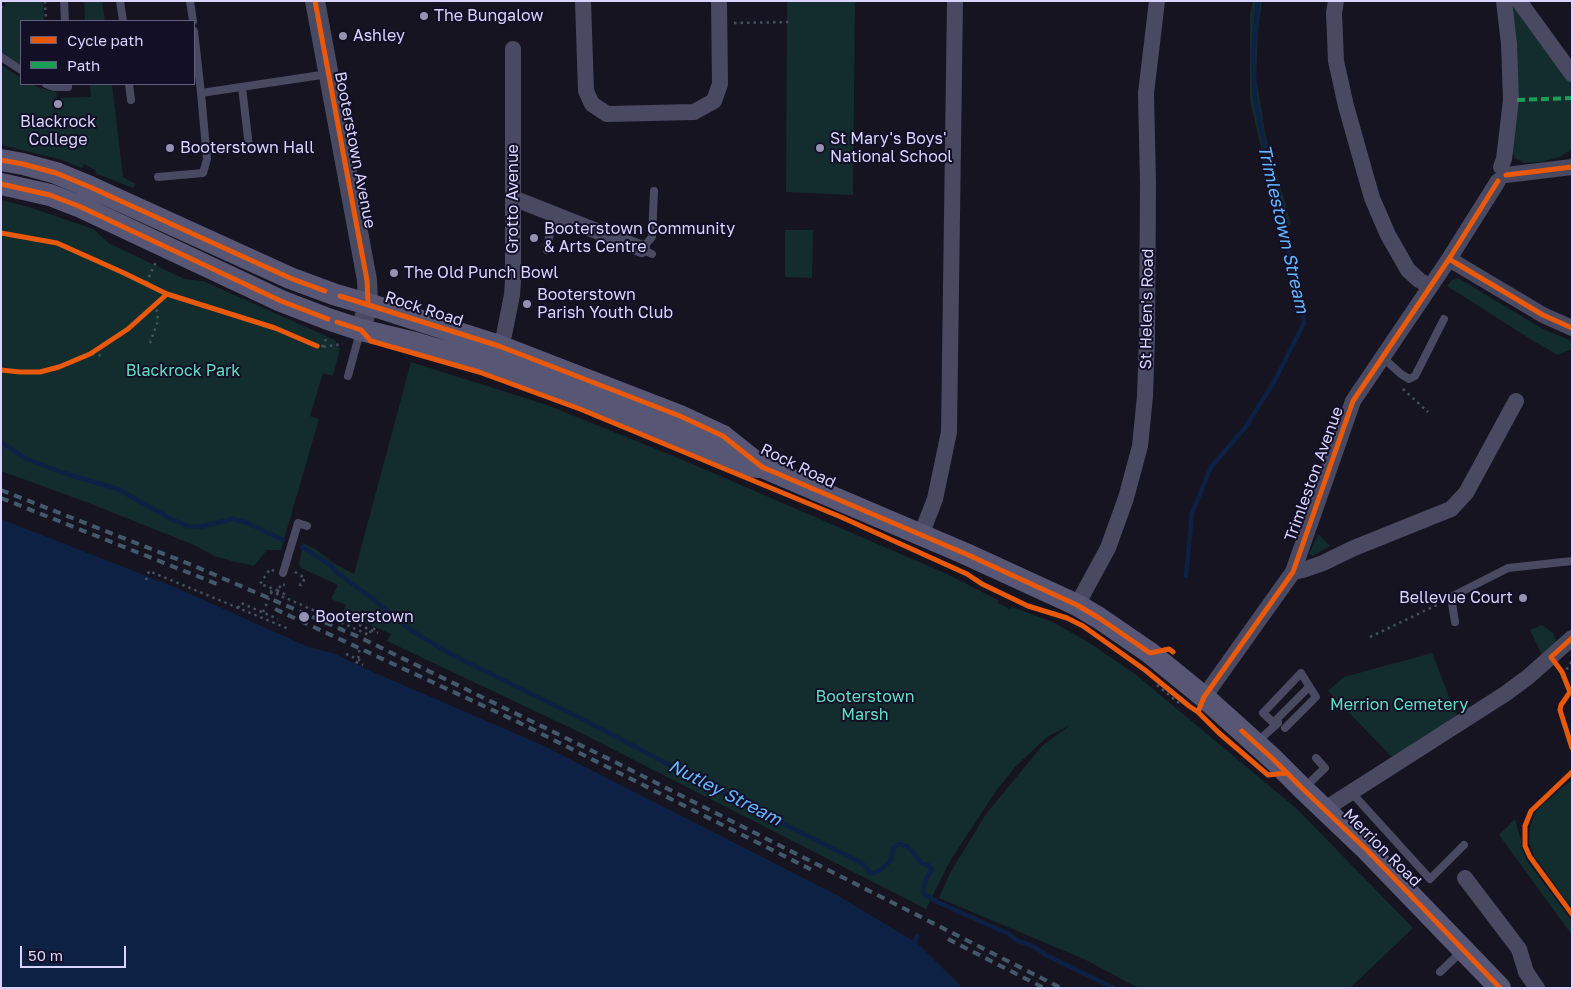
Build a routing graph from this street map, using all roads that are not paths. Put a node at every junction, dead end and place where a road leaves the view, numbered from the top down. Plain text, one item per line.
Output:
1 (64, 1) edge
2 (120, 1) edge
3 (190, 1) edge
4 (315, 1) edge
5 (583, 1) edge
6 (719, 1) edge
7 (955, 1) edge
8 (1156, 1) edge
9 (1336, 1) edge
10 (1504, 1) edge
11 (1519, 1) edge
12 (65, 20) edge
13 (123, 20) edge
14 (193, 20) edge
15 (195, 40) edge
16 (513, 50) dead end
17 (1, 57) edge
18 (20, 69) edge
19 (328, 74) junction
20 (1572, 74) edge
21 (49, 85) edge
22 (68, 85) edge
23 (129, 85) edge
24 (242, 87) junction
25 (201, 93) junction
26 (131, 100) dead end
27 (249, 147) dead end
28 (1, 160) edge
29 (1572, 167) edge
30 (1502, 174) junction
31 (158, 177) dead end
32 (1, 184) edge
33 (654, 191) dead end
34 (513, 198) junction
35 (556, 215) junction
36 (547, 250) dead end
37 (647, 252) joint
38 (1449, 259) junction
39 (1429, 286) junction
40 (368, 304) junction
41 (1444, 319) dead end
42 (1572, 328) edge
43 (355, 339) junction
44 (499, 346) junction
45 (1382, 357) junction
46 (348, 376) dead end
47 (1516, 401) dead end
48 (762, 466) junction
49 (307, 526) dead end
50 (921, 535) junction
51 (1572, 561) edge
52 (1293, 572) junction
53 (283, 573) dead end
54 (1078, 605) junction
55 (1455, 622) dead end
56 (1572, 638) edge
57 (1309, 687) junction
58 (1189, 703) junction
59 (1277, 723) junction
60 (1256, 744) junction
61 (1316, 758) dead end
62 (1303, 790) junction
63 (1351, 792) junction
64 (1325, 809) junction
65 (1464, 845) dead end
66 (1465, 878) dead end
67 (1463, 951) junction
68 (1440, 972) dead end
69 (1500, 988) edge
70 (1537, 988) edge

1 - 12 lane
2 - 13 lane
3 - 14 lane
4 - 19 street, Booterstown Avenue
5 - 6 street
7 - 50 street
8 - 54 street, St Helen's Road
9 - 39 street
10 - 30 street
11 - 20 street
15 - 25 lane
16 - 34 street, Grotto Avenue
17 - 18 lane
19 - 24 lane
19 - 40 street, Booterstown Avenue
21 - 22 lane
23 - 26 lane
24 - 25 lane
24 - 27 lane
25 - 31 lane
28 - 40 main road, Rock Road
29 - 30 street
30 - 38 street, Trimleston Avenue
32 - 43 main road, Rock Road
33 - 37 lane
34 - 35 street
34 - 44 street, Grotto Avenue
35 - 36 lane
35 - 37 street
38 - 39 street, Trimleston Avenue
38 - 42 street
39 - 45 street, Trimleston Avenue
40 - 43 street, Booterstown Avenue
40 - 44 main road, Rock Road
41 - 45 lane
43 - 46 lane
43 - 48 main road, Rock Road
44 - 48 main road, Rock Road
45 - 52 street, Trimleston Avenue
47 - 52 street
48 - 50 main road, Rock Road
49 - 53 lane
50 - 54 main road, Rock Road
51 - 55 lane
52 - 58 street, Trimleston Avenue
54 - 58 main road, Rock Road
56 - 63 street
57 - 59 lane
57 - 59 lane
57 - 59 lane
58 - 60 main road, Merrion Road
59 - 60 lane
60 - 62 main road, Merrion Road
61 - 62 lane
62 - 64 main road, Merrion Road
63 - 64 street
63 - 65 lane
64 - 67 main road, Merrion Road
66 - 70 street
67 - 68 lane
67 - 69 main road, Merrion Road

